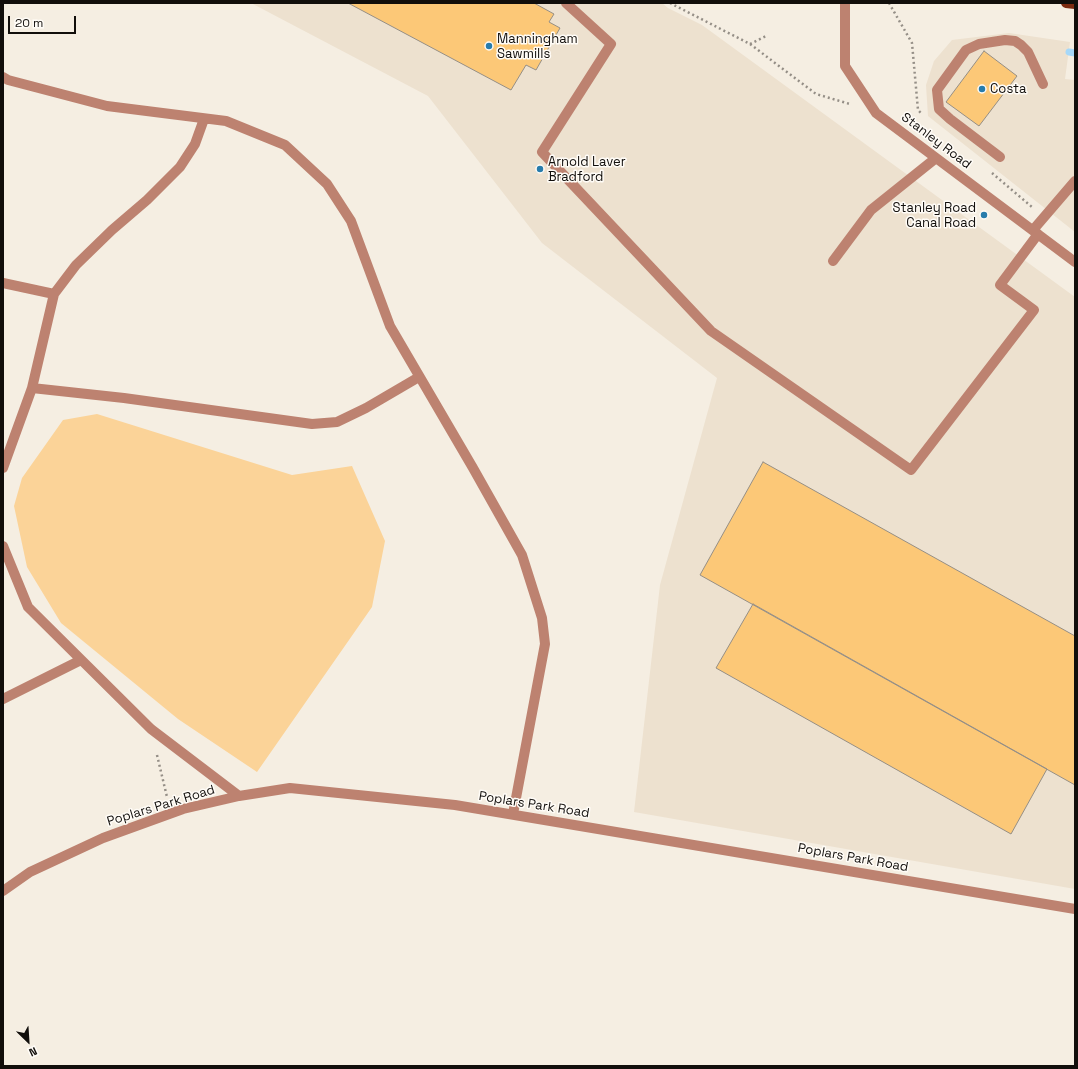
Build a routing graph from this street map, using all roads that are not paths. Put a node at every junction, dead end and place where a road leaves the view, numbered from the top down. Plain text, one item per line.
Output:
1 (566, 3) edge
2 (845, 3) edge
3 (1066, 3) edge
4 (1075, 4) edge
5 (3, 77) edge
6 (1043, 84) dead end
7 (204, 118) junction
8 (1000, 157) dead end
9 (936, 158) junction
10 (1075, 181) edge
11 (1035, 232) junction
12 (833, 262) dead end
13 (1075, 262) edge
14 (3, 283) edge
15 (54, 294) junction
16 (419, 377) junction
17 (32, 388) junction
18 (3, 468) edge
19 (3, 546) edge
20 (81, 660) junction
21 (3, 699) edge
22 (239, 796) junction
23 (513, 814) junction
24 (3, 891) edge
25 (1075, 909) edge

1 - 11 street
2 - 9 street, Stanley Road
3 - 4 main road
5 - 7 street
6 - 8 street
7 - 15 street
7 - 16 street
9 - 11 street, Stanley Road
9 - 12 street
10 - 11 street
11 - 13 street, Stanley Road
14 - 15 street
15 - 17 street
16 - 17 street
16 - 23 street
17 - 18 street
19 - 20 street
20 - 21 street
20 - 22 street
22 - 23 street, Poplars Park Road
22 - 24 street, Poplars Park Road
23 - 25 street, Poplars Park Road

